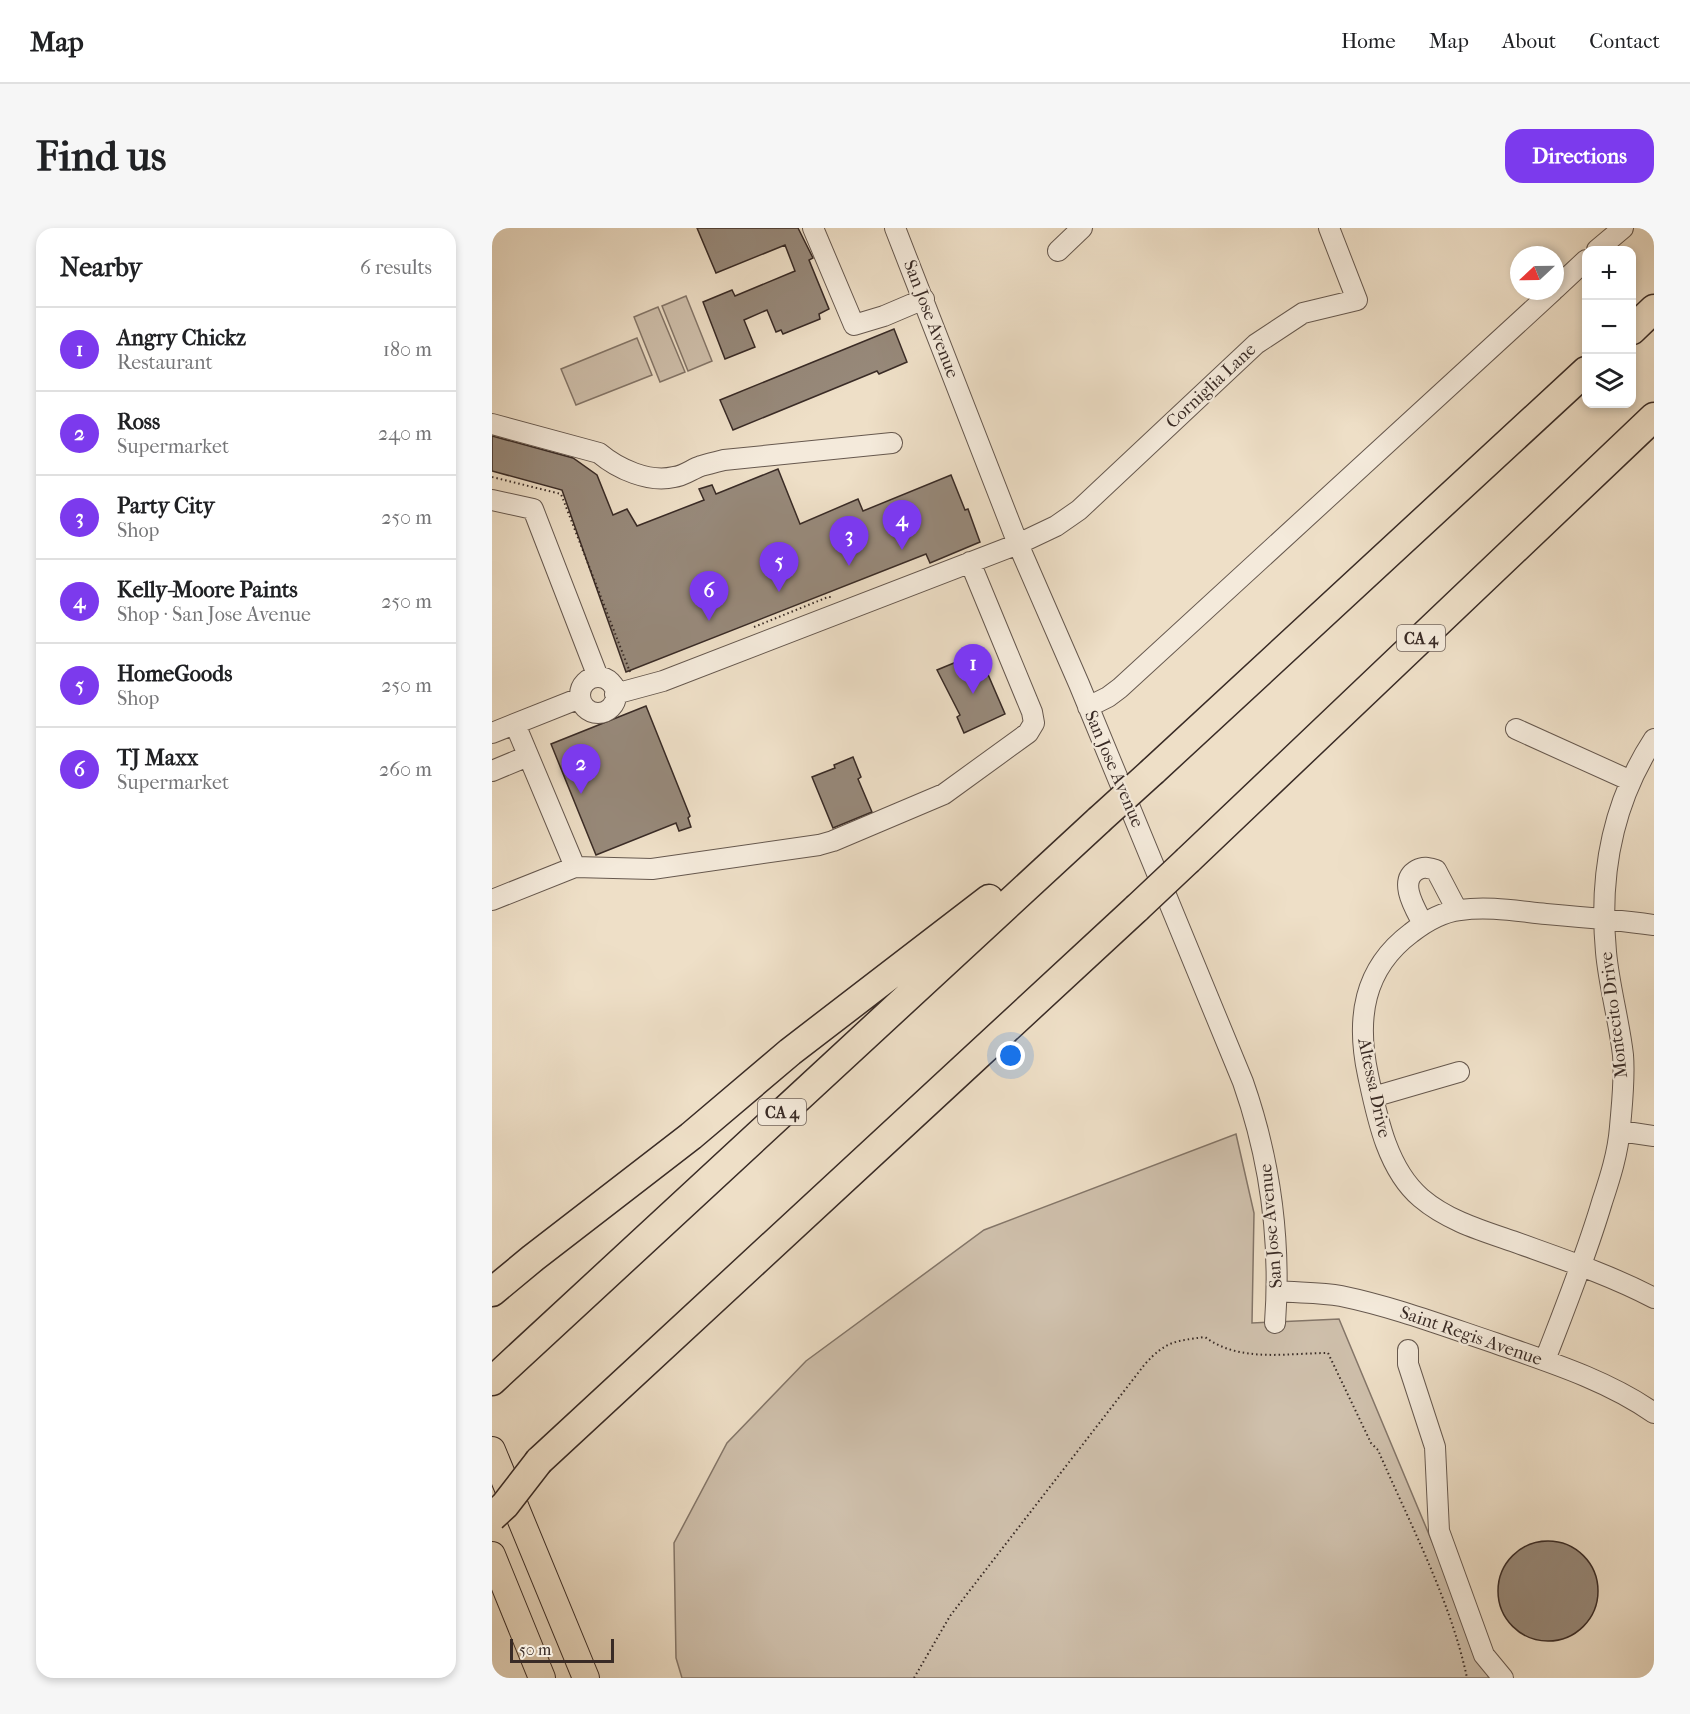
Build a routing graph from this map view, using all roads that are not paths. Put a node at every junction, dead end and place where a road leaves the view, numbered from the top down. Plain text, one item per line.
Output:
1 (813, 228) edge
2 (895, 228) edge
3 (1082, 228) edge
4 (1329, 228) edge
5 (1623, 228) edge
6 (1602, 246) edge
7 (1058, 251) dead end
8 (1582, 265) edge
9 (1564, 281) edge
10 (924, 299) junction
11 (1543, 300) edge
12 (1654, 309) edge
13 (1636, 326) edge
14 (1582, 376) edge
15 (1654, 417) edge
16 (492, 424) edge
17 (892, 443) dead end
18 (492, 500) edge
19 (1018, 544) junction
20 (970, 562) junction
21 (598, 677) junction
22 (615, 694) junction
23 (580, 698) junction
24 (1088, 707) junction
25 (514, 724) junction
26 (1516, 729) dead end
27 (492, 733) edge
28 (1654, 739) edge
29 (528, 756) junction
30 (492, 771) edge
31 (1631, 781) junction
32 (1061, 854) junction
33 (575, 867) junction
34 (492, 900) edge
35 (1457, 910) junction
36 (1605, 919) junction
37 (1423, 924) junction
38 (1654, 925) edge
39 (1460, 1071) dead end
40 (1372, 1097) junction
41 (1620, 1131) junction
42 (1654, 1136) edge
43 (1581, 1266) junction
44 (1277, 1291) junction
45 (492, 1292) edge
46 (1654, 1298) edge
47 (1275, 1323) dead end
48 (1408, 1350) dead end
49 (1545, 1360) junction
50 (497, 1376) edge
51 (1654, 1413) edge
52 (492, 1450) edge
53 (538, 1461) junction
54 (492, 1502) edge
55 (492, 1517) edge
56 (492, 1555) edge
57 (542, 1678) edge
58 (586, 1678) edge
59 (1503, 1678) edge

1 - 10 street
2 - 10 street, San Jose Avenue
3 - 7 street
4 - 19 street, Corniglia Lane
5 - 6 street
8 - 9 street
10 - 19 street, San Jose Avenue
11 - 24 street
12 - 13 highway
14 - 32 highway, CA 4, bridge
15 - 53 highway, CA 4, bridge
16 - 17 street
18 - 21 street
19 - 20 street
19 - 24 street, San Jose Avenue
20 - 22 street
20 - 33 street
21 - 22 street
21 - 23 street
22 - 23 street
23 - 25 street
24 - 44 street, San Jose Avenue
25 - 27 street
25 - 29 street
26 - 31 street
28 - 31 street, Montecito Drive
29 - 30 street
29 - 33 street
31 - 36 street, Montecito Drive
32 - 45 highway
32 - 50 highway, CA 4
33 - 34 street
35 - 36 street, Altessa Drive
35 - 37 street, Altessa Drive
35 - 37 street
36 - 38 street, Altessa Drive
36 - 41 street, Montecito Drive
37 - 40 street, Altessa Drive
39 - 40 street
40 - 43 street, Altessa Drive
41 - 42 street
41 - 43 street, Montecito Drive
43 - 46 street, Altessa Drive
43 - 49 street, Montecito Drive
44 - 47 street, San Jose Avenue
44 - 49 street, Saint Regis Avenue
48 - 59 street
49 - 51 street, Saint Regis Avenue
52 - 58 main road
53 - 54 highway, CA 4, bridge
53 - 55 highway, bridge
56 - 57 main road

